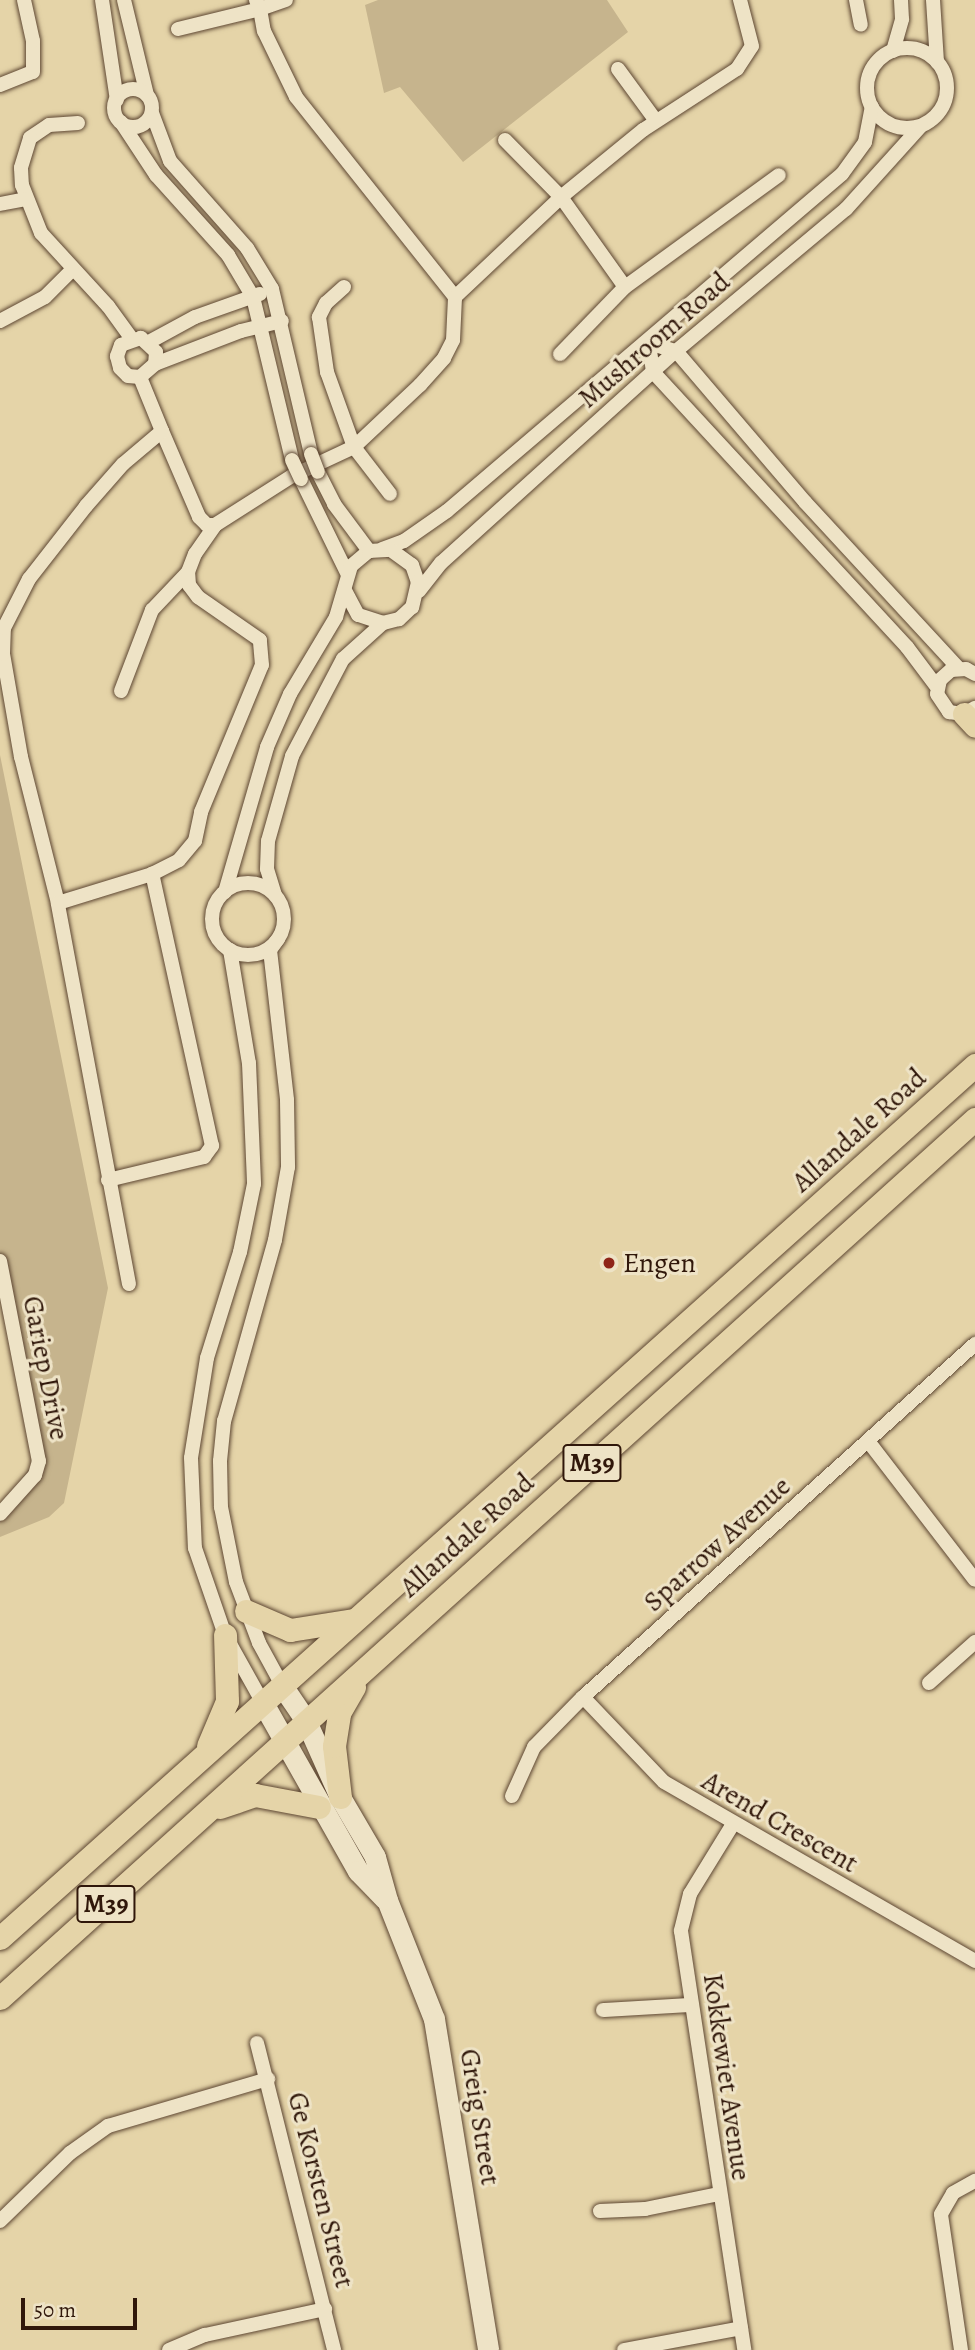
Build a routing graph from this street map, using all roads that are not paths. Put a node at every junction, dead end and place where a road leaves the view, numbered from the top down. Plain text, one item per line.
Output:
1 (24, 0) edge
2 (102, 0) edge
3 (124, 0) edge
4 (286, 0) edge
5 (740, 0) edge
6 (856, 0) edge
7 (901, 0) edge
8 (933, 0) edge
9 (258, 5) edge
10 (861, 25) dead end
11 (178, 29) dead end
12 (893, 51) junction
13 (937, 62) junction
14 (618, 69) dead end
15 (0, 85) edge
16 (147, 95) junction
17 (117, 100) junction
18 (872, 107) junction
19 (152, 113) junction
20 (656, 121) junction
21 (121, 122) junction
22 (78, 123) dead end
23 (921, 126) junction
24 (505, 140) dead end
25 (779, 175) dead end
26 (561, 197) junction
27 (26, 200) junction
28 (0, 204) edge
29 (72, 270) junction
30 (344, 287) dead end
31 (625, 287) junction
32 (272, 289) junction
33 (253, 297) junction
34 (455, 297) junction
35 (0, 321) edge
36 (282, 321) junction
37 (260, 326) junction
38 (131, 338) junction
39 (149, 342) junction
40 (649, 342) junction
41 (676, 351) junction
42 (560, 354) dead end
43 (155, 364) junction
44 (653, 372) junction
45 (140, 377) junction
46 (162, 431) junction
47 (354, 447) junction
48 (390, 494) dead end
49 (215, 525) junction
50 (376, 550) junction
51 (187, 572) junction
52 (347, 573) junction
53 (345, 591) junction
54 (419, 591) junction
55 (383, 623) junction
56 (958, 668) junction
57 (975, 674) edge
58 (937, 687) junction
59 (121, 691) dead end
60 (971, 716) edge
61 (152, 874) junction
62 (225, 892) junction
63 (275, 895) junction
64 (58, 903) junction
65 (278, 939) junction
66 (230, 950) junction
67 (975, 1065) edge
68 (975, 1119) edge
69 (108, 1180) junction
70 (0, 1261) edge
71 (129, 1284) dead end
72 (975, 1344) edge
73 (868, 1441) junction
74 (0, 1514) edge
75 (975, 1580) edge
76 (246, 1611) junction
77 (358, 1619) junction
78 (225, 1635) junction
79 (975, 1642) edge
80 (363, 1668) junction
81 (929, 1683) dead end
82 (284, 1687) junction
83 (583, 1697) junction
84 (263, 1703) junction
85 (306, 1721) junction
86 (284, 1741) junction
87 (199, 1761) junction
88 (512, 1796) dead end
89 (329, 1802) junction
90 (212, 1810) junction
91 (733, 1824) junction
92 (0, 1938) edge
93 (975, 1961) edge
94 (0, 1998) edge
95 (691, 2005) junction
96 (603, 2010) dead end
97 (257, 2043) dead end
98 (268, 2079) junction
99 (975, 2181) edge
100 (719, 2194) junction
101 (600, 2211) dead end
102 (0, 2221) edge
103 (325, 2309) junction
104 (741, 2328) junction
105 (677, 2345) edge
106 (169, 2350) edge
107 (334, 2350) edge
108 (488, 2350) edge
109 (624, 2350) edge
110 (744, 2350) edge
111 (961, 2350) edge

1 - 15 street
2 - 17 street
3 - 16 street
4 - 9 street
5 - 20 street
6 - 10 street
7 - 12 street, Mushroom Road
8 - 13 street, Mushroom Road
9 - 11 street
9 - 34 street
12 - 13 street
12 - 18 street, Mushroom Road
13 - 23 street, Mushroom Road
14 - 20 street
16 - 17 street
16 - 19 street
17 - 21 street
18 - 23 street
18 - 40 street, Mushroom Road
19 - 21 street
19 - 32 street
20 - 26 street
21 - 33 street
22 - 27 street
23 - 41 street, Mushroom Road
24 - 26 street
25 - 31 street
26 - 31 street
26 - 34 street
27 - 28 street
27 - 29 street
29 - 35 street
29 - 38 street
30 - 47 street
31 - 42 street
32 - 33 street
32 - 36 street
33 - 37 street
33 - 39 street
34 - 47 street
36 - 37 street
36 - 50 street, bridge
37 - 43 street
37 - 52 street, bridge
38 - 39 street
38 - 45 street
39 - 43 street
40 - 41 street
40 - 44 street
40 - 50 street, Mushroom Road
41 - 44 street, Mushroom Road
41 - 56 street
43 - 45 street
44 - 54 street, Mushroom Road
44 - 58 street
45 - 46 street
46 - 49 street
46 - 64 street
47 - 48 street
47 - 49 street
49 - 51 street
50 - 52 street
50 - 54 street
51 - 59 street
51 - 61 street
52 - 53 street
53 - 55 street
53 - 62 street
54 - 55 street
55 - 63 street
56 - 57 street
56 - 58 street
58 - 60 street
61 - 64 street
61 - 69 street
62 - 63 street
62 - 66 street
63 - 65 street
64 - 69 street
65 - 66 street
65 - 76 street
66 - 78 street
67 - 77 main road, Allandale Road / M39
68 - 80 main road, Allandale Road / M39
69 - 71 street
70 - 74 street, Gariep Drive
72 - 73 street, Sparrow Avenue
73 - 75 street
73 - 83 street, Sparrow Avenue
76 - 77 main road
76 - 82 street
77 - 82 main road, Allandale Road / M39
78 - 84 street
78 - 87 main road
79 - 81 street
80 - 85 main road, Allandale Road / M39
80 - 89 main road
82 - 84 main road, Allandale Road / M39
82 - 85 street, Greig Street
83 - 88 street, Sparrow Avenue
83 - 91 street, Arend Crescent
84 - 86 street, Greig Street
84 - 87 main road, Allandale Road / M39
85 - 86 main road, Allandale Road / M39
85 - 89 street, Greig Street
86 - 89 street, Greig Street
86 - 90 main road, Allandale Road / M39
87 - 92 main road, Allandale Road / M39
89 - 90 main road
89 - 108 street, Greig Street
90 - 94 main road, Allandale Road / M39
91 - 93 street, Arend Crescent
91 - 95 street, Kokkewiet Avenue
95 - 96 street
95 - 100 street, Kokkewiet Avenue
97 - 98 street, Ge Korsten Street
98 - 102 street
98 - 103 street, Ge Korsten Street
99 - 111 street
100 - 101 street
100 - 104 street, Kokkewiet Avenue
103 - 106 street
103 - 107 street, Ge Korsten Street
104 - 105 street
104 - 110 street, Kokkewiet Avenue
105 - 109 street

